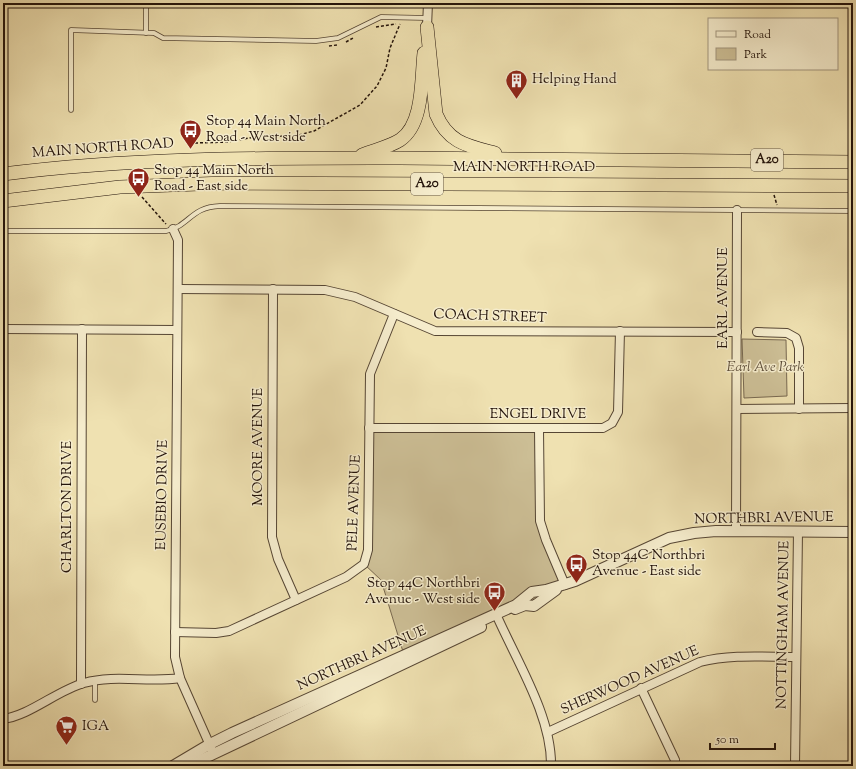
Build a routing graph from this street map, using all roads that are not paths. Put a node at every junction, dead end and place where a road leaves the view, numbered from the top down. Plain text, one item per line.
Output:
1 (146, 3) edge
2 (428, 3) edge
3 (427, 22) junction
4 (146, 33) junction
5 (71, 110) dead end
6 (354, 157) junction
7 (511, 157) junction
8 (853, 162) edge
9 (3, 174) edge
10 (853, 186) edge
11 (3, 201) edge
12 (738, 210) junction
13 (853, 211) edge
14 (173, 229) junction
15 (3, 231) edge
16 (178, 289) junction
17 (273, 289) junction
18 (394, 314) junction
19 (3, 329) edge
20 (82, 329) junction
21 (178, 330) junction
22 (620, 331) junction
23 (737, 332) junction
24 (758, 332) dead end
25 (853, 408) edge
26 (737, 409) junction
27 (799, 409) junction
28 (369, 428) junction
29 (539, 428) junction
30 (736, 531) junction
31 (798, 531) junction
32 (853, 532) edge
33 (565, 585) junction
34 (296, 600) junction
35 (497, 616) junction
36 (175, 632) junction
37 (796, 657) junction
38 (180, 678) junction
39 (95, 681) junction
40 (81, 684) junction
41 (641, 688) junction
42 (95, 700) dead end
43 (3, 719) edge
44 (548, 732) junction
45 (210, 744) junction
46 (214, 754) junction
47 (675, 760) dead end
48 (173, 766) edge
49 (188, 766) edge
50 (551, 766) edge
51 (795, 766) edge

1 - 4 lane
2 - 3 street
3 - 4 lane
3 - 6 highway
3 - 7 highway
4 - 5 lane
6 - 7 highway, MAIN NORTH ROAD / A20
6 - 9 highway, MAIN NORTH ROAD / A20
7 - 8 highway, MAIN NORTH ROAD / A20
10 - 11 highway, MAIN NORTH ROAD / A20
12 - 13 lane
12 - 14 lane
12 - 23 street, EARL AVENUE
14 - 15 lane
14 - 16 street, EUSEBIO DRIVE
16 - 17 street, COACH STREET
16 - 21 street, EUSEBIO DRIVE
17 - 18 street, COACH STREET
17 - 34 street, MOORE AVENUE
18 - 22 street, COACH STREET
18 - 28 street, PELE AVENUE
19 - 20 street
20 - 21 street
20 - 40 street, CHARLTON DRIVE
21 - 36 street, EUSEBIO DRIVE
22 - 23 street, COACH STREET
22 - 29 street, ENGEL DRIVE
23 - 26 street, EARL AVENUE
24 - 27 street
25 - 27 street
26 - 27 street
26 - 30 street, EARL AVENUE
28 - 29 street, ENGEL DRIVE
28 - 34 street, PELE AVENUE
29 - 33 street
30 - 31 street, NORTHBRI AVENUE
30 - 33 street, NORTHBRI AVENUE
31 - 32 street, NORTHBRI AVENUE
31 - 37 street, NOTTINGHAM AVENUE
33 - 35 street, NORTHBRI AVENUE
34 - 36 street, PELE AVENUE
35 - 44 street
35 - 45 street, NORTHBRI AVENUE
35 - 46 street, NORTHBRI AVENUE
36 - 38 street, EUSEBIO DRIVE
37 - 41 street, SHERWOOD AVENUE
37 - 51 street, NOTTINGHAM AVENUE
38 - 39 street
38 - 45 street, EUSEBIO DRIVE
39 - 40 street
39 - 42 lane
40 - 43 street
41 - 44 street, SHERWOOD AVENUE
41 - 47 street
44 - 50 street
45 - 46 street, EUSEBIO DRIVE
45 - 48 street, NORTHBRI AVENUE
46 - 49 street, NORTHBRI AVENUE

